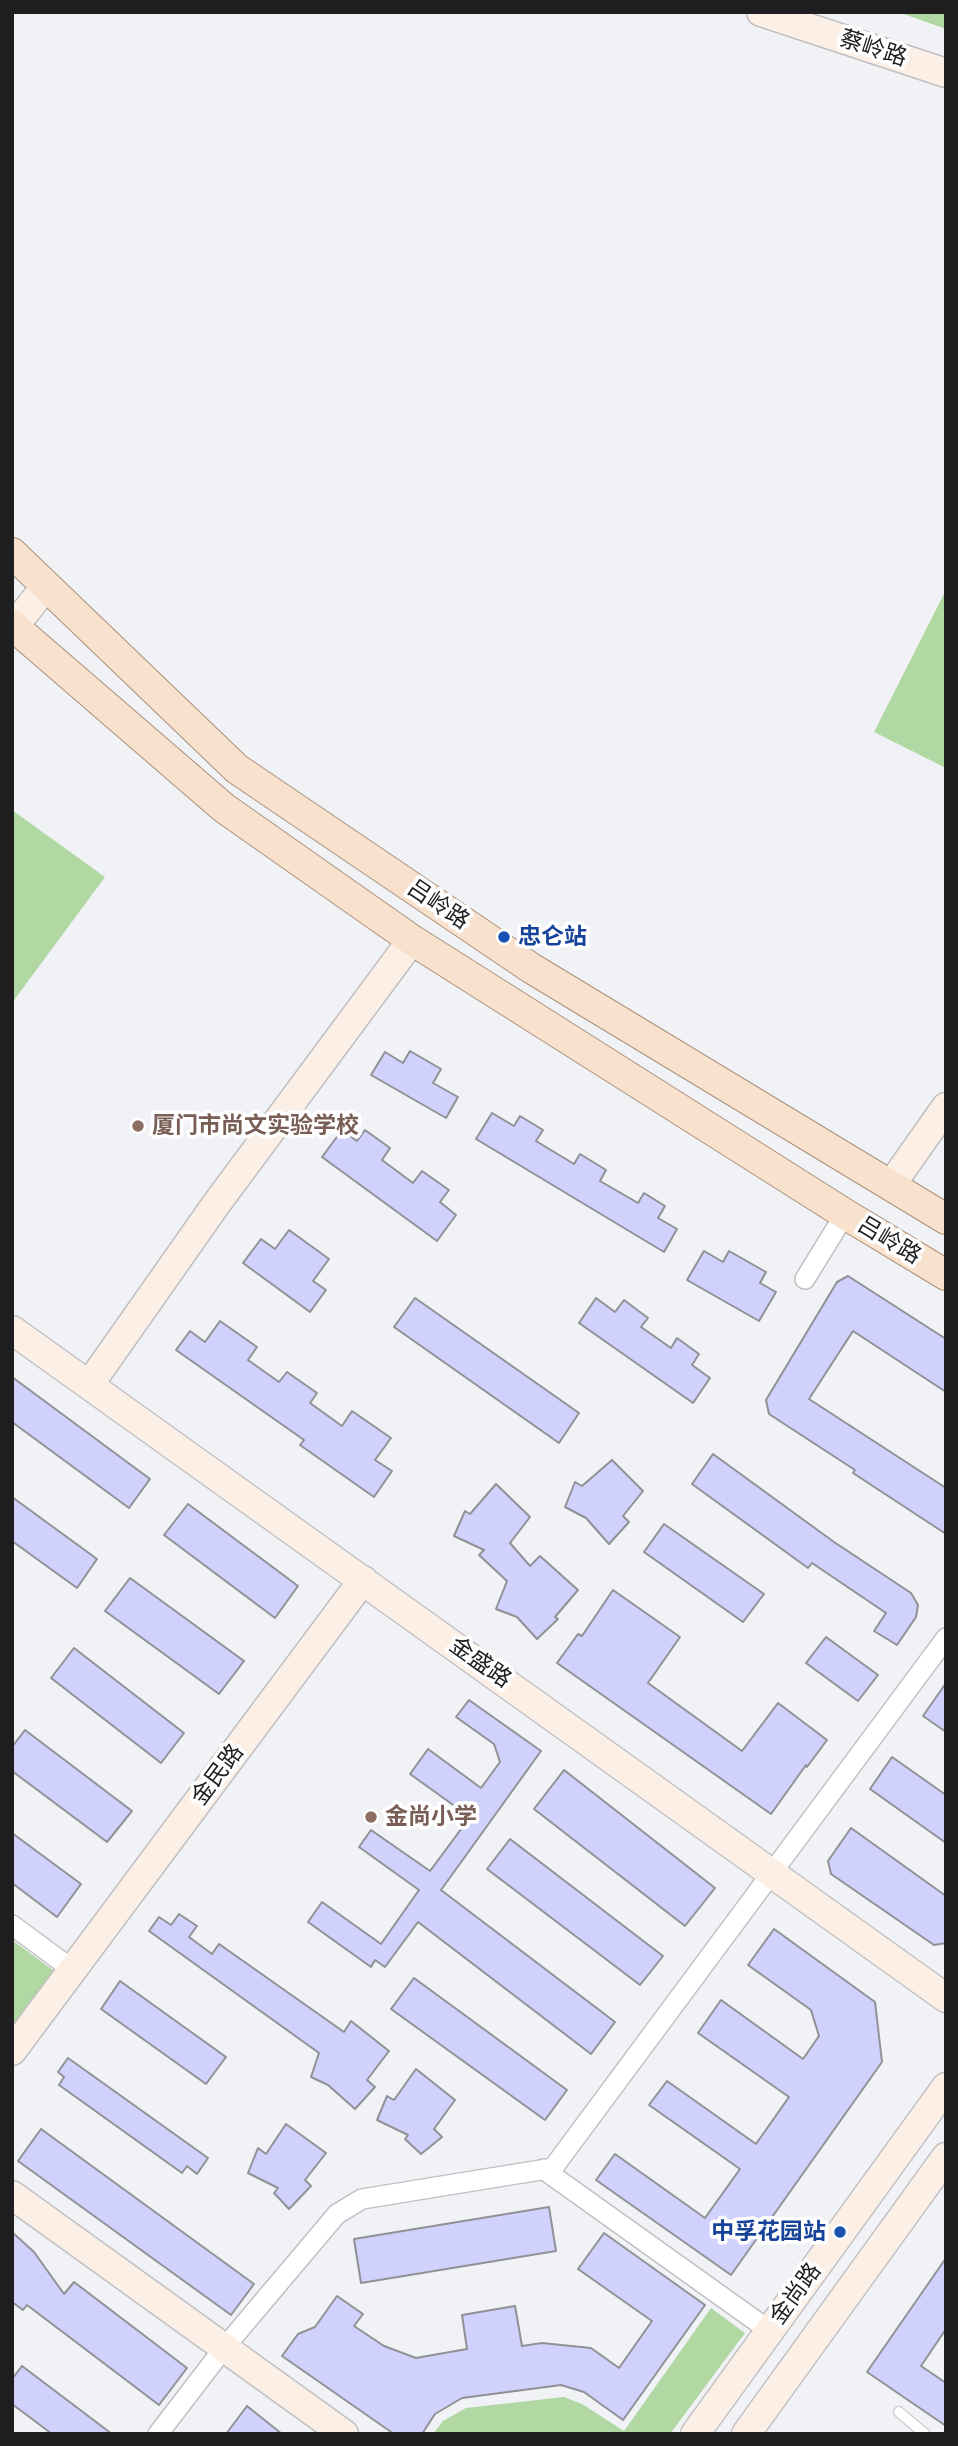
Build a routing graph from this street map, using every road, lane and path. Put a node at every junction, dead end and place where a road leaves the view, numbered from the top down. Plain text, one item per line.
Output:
1 (761, 12) edge
2 (946, 73) edge
3 (12, 553) edge
4 (46, 586) junction
5 (13, 627) edge
6 (412, 940) junction
7 (946, 1107) edge
8 (891, 1185) junction
9 (845, 1214) junction
10 (946, 1219) edge
11 (946, 1275) edge
12 (805, 1279) dead end
13 (12, 1330) edge
14 (89, 1385) junction
15 (363, 1580) junction
16 (946, 1637) edge
17 (772, 1872) junction
18 (12, 1925) edge
19 (73, 1969) junction
20 (946, 1998) edge
21 (12, 2051) edge
22 (946, 2087) edge
23 (946, 2157) edge
24 (543, 2169) junction
25 (12, 2195) edge
26 (770, 2331) junction
27 (225, 2348) junction
28 (899, 2412) dead end
29 (158, 2434) edge
30 (344, 2434) edge
31 (695, 2434) edge
32 (746, 2434) edge
33 (925, 2434) edge

1 - 2 street, 蔡岭路
3 - 4 main road, 吕岭路
4 - 5 street
4 - 8 main road, 吕岭路
5 - 6 main road, 吕岭路
6 - 9 main road, 吕岭路
6 - 14 street
7 - 8 street
8 - 10 main road, 吕岭路
9 - 11 main road, 吕岭路
9 - 12 street
13 - 14 street, 金盛路
14 - 15 street, 金盛路
15 - 17 street, 金盛路
15 - 19 street, 金民路
16 - 17 street
17 - 20 street, 金盛路
17 - 24 street
18 - 19 street
19 - 21 street, 金民路
22 - 26 street, 金尚路
23 - 32 street, 金尚路
24 - 26 street
24 - 27 street
25 - 27 street
26 - 31 street, 金尚路
27 - 29 street
27 - 30 street
28 - 33 lane

